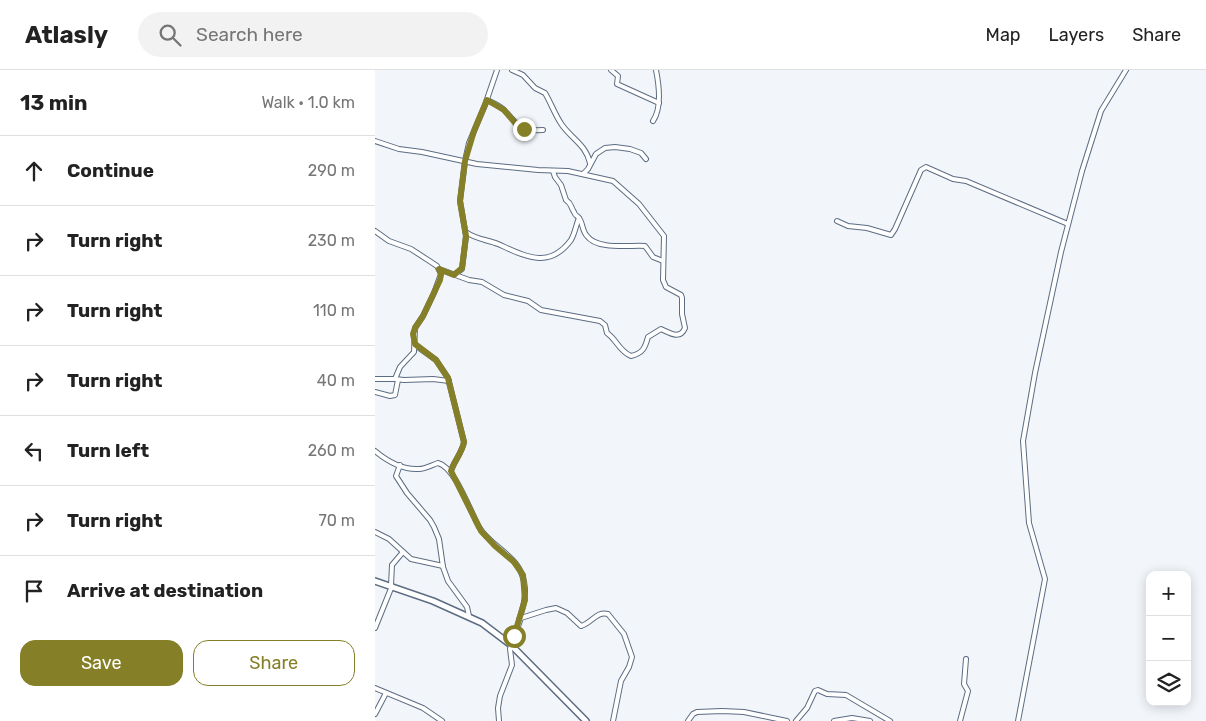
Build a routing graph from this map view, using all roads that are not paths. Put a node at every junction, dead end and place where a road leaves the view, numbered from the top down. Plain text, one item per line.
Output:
1 (497, 70) edge
2 (512, 70) edge
3 (611, 70) edge
4 (656, 70) edge
5 (1126, 70) edge
6 (487, 100) junction
7 (659, 104) junction
8 (653, 121) dead end
9 (543, 130) dead end
10 (375, 141) edge
11 (646, 159) dead end
12 (465, 161) junction
13 (590, 163) junction
14 (553, 171) junction
15 (583, 174) junction
16 (579, 218) junction
17 (837, 221) dead end
18 (1068, 224) junction
19 (375, 231) edge
20 (465, 231) junction
21 (663, 262) junction
22 (439, 269) junction
23 (454, 275) junction
24 (415, 344) junction
25 (375, 379) edge
26 (396, 379) junction
27 (449, 381) junction
28 (375, 392) edge
29 (375, 451) edge
30 (400, 465) junction
31 (451, 471) junction
32 (375, 532) edge
33 (403, 552) junction
34 (443, 566) junction
35 (375, 581) edge
36 (392, 586) junction
37 (469, 616) junction
38 (519, 621) junction
39 (375, 628) edge
40 (511, 645) junction
41 (966, 659) dead end
42 (375, 688) edge
43 (387, 693) junction
44 (375, 714) edge
45 (442, 721) edge
46 (499, 721) edge
47 (586, 721) edge
48 (613, 721) edge
49 (688, 721) edge
50 (787, 721) edge
51 (796, 721) edge
52 (834, 721) edge
53 (870, 721) edge
54 (890, 721) edge
55 (960, 721) edge
56 (1018, 721) edge

1 - 6 street
2 - 13 street
3 - 7 street
4 - 7 street
5 - 18 street
6 - 9 street
6 - 12 street
7 - 8 street
10 - 12 street
11 - 13 street
12 - 14 street
12 - 20 street
13 - 15 street
14 - 15 street
14 - 16 street
15 - 21 street
16 - 20 street
16 - 21 street
17 - 18 street
18 - 56 street
19 - 22 street
20 - 23 street
21 - 23 street
22 - 23 street
22 - 24 street
24 - 26 street
24 - 27 street
25 - 26 street
26 - 27 street
26 - 28 street
27 - 31 street
29 - 30 street
30 - 31 street
30 - 34 street
31 - 38 street
32 - 33 street
33 - 34 street
33 - 36 street
34 - 37 street
35 - 36 street
36 - 37 street
36 - 39 street
37 - 40 street
38 - 40 street
38 - 48 street
40 - 46 street
40 - 47 street
41 - 55 street
42 - 43 street
43 - 44 street
43 - 45 street
49 - 50 street
51 - 54 street
52 - 53 street

